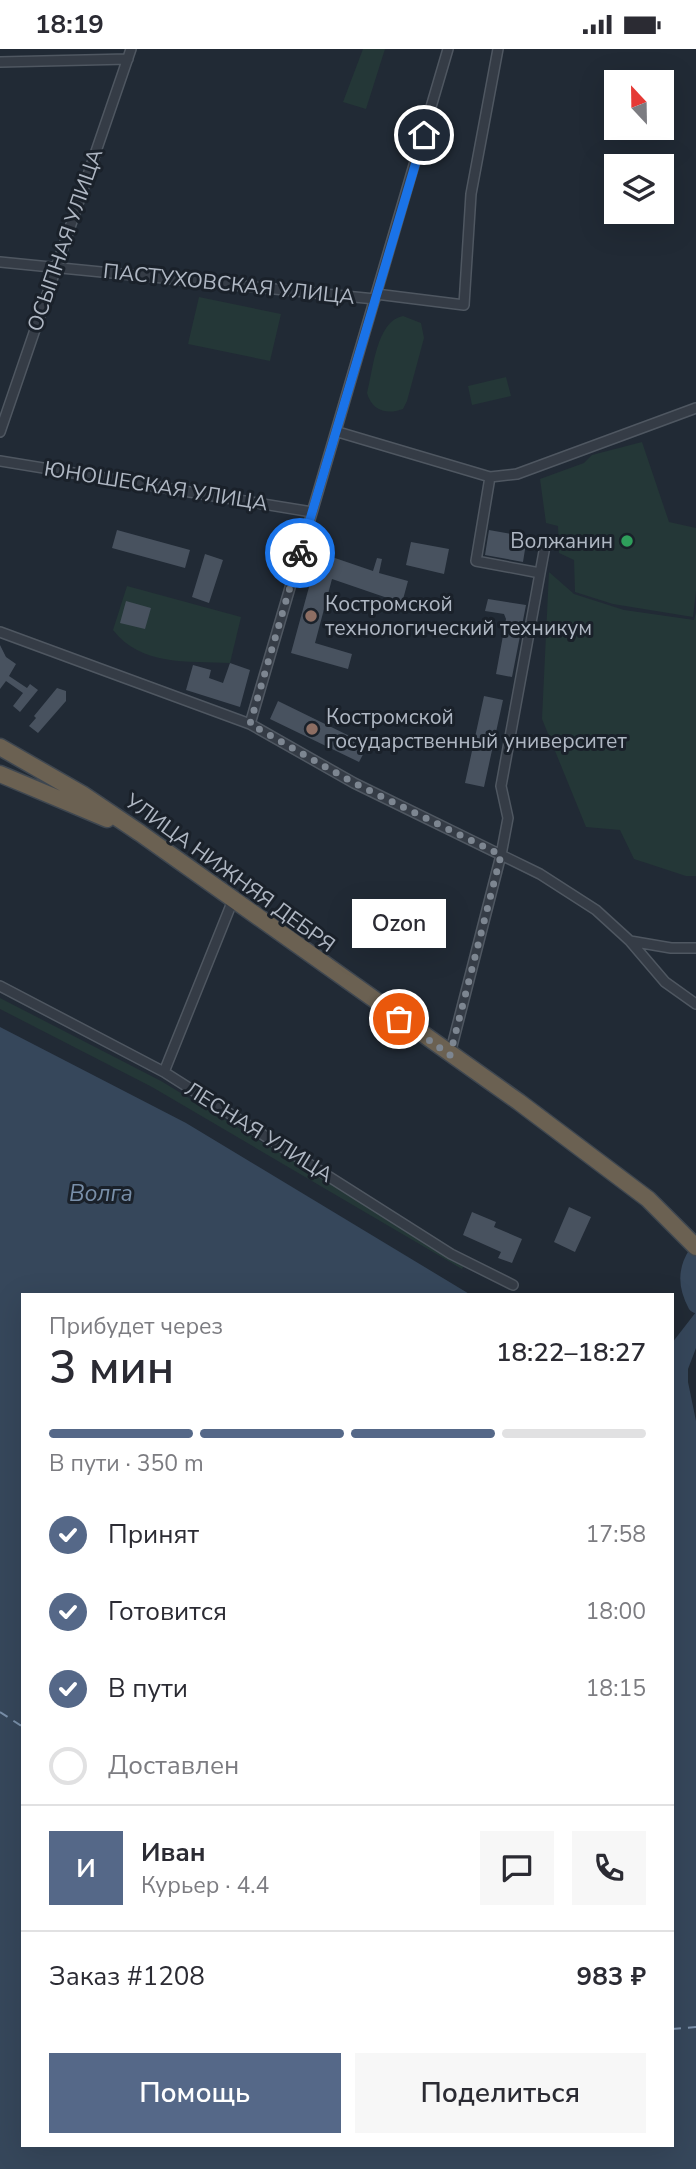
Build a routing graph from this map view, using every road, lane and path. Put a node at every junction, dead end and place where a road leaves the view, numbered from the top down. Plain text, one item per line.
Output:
1 (131, 49) edge
2 (447, 49) edge
3 (498, 49) edge
4 (128, 59) junction
5 (0, 62) edge
6 (0, 262) edge
7 (55, 266) junction
8 (376, 296) junction
9 (696, 408) edge
10 (0, 432) edge
11 (338, 432) junction
12 (0, 461) edge
13 (490, 477) junction
14 (312, 512) junction
15 (545, 546) dead end
16 (540, 573) junction
17 (0, 632) edge
18 (250, 724) junction
19 (0, 747) edge
20 (0, 774) edge
21 (140, 833) junction
22 (501, 855) junction
23 (233, 900) junction
24 (630, 941) junction
25 (696, 948) edge
26 (0, 986) edge
27 (696, 1004) edge
28 (450, 1055) junction
29 (164, 1072) junction
30 (696, 1247) edge
31 (513, 1285) dead end

1 - 4 street, ОСЫПНАЯ УЛИЦА
2 - 8 street
3 - 8 street, ПАСТУХОВСКАЯ УЛИЦА
4 - 5 street
4 - 7 street, ОСЫПНАЯ УЛИЦА
6 - 7 street, ПАСТУХОВСКАЯ УЛИЦА
7 - 8 street, ПАСТУХОВСКАЯ УЛИЦА
7 - 10 street, ОСЫПНАЯ УЛИЦА
8 - 11 street
9 - 13 street
11 - 13 street
11 - 14 street
12 - 14 street, ЮНОШЕСКАЯ УЛИЦА
13 - 16 street
14 - 18 street
15 - 16 street
16 - 22 street
17 - 18 street
18 - 22 street
19 - 21 highway, УЛИЦА НИЖНЯЯ ДЕБРЯ
20 - 21 highway
21 - 23 highway, УЛИЦА НИЖНЯЯ ДЕБРЯ
22 - 24 street
22 - 28 street
23 - 28 highway, УЛИЦА НИЖНЯЯ ДЕБРЯ
23 - 29 street
24 - 25 street
24 - 27 street
26 - 29 street, ЛЕСНАЯ УЛИЦА
28 - 30 highway, УЛИЦА НИЖНЯЯ ДЕБРЯ
29 - 31 street, ЛЕСНАЯ УЛИЦА

